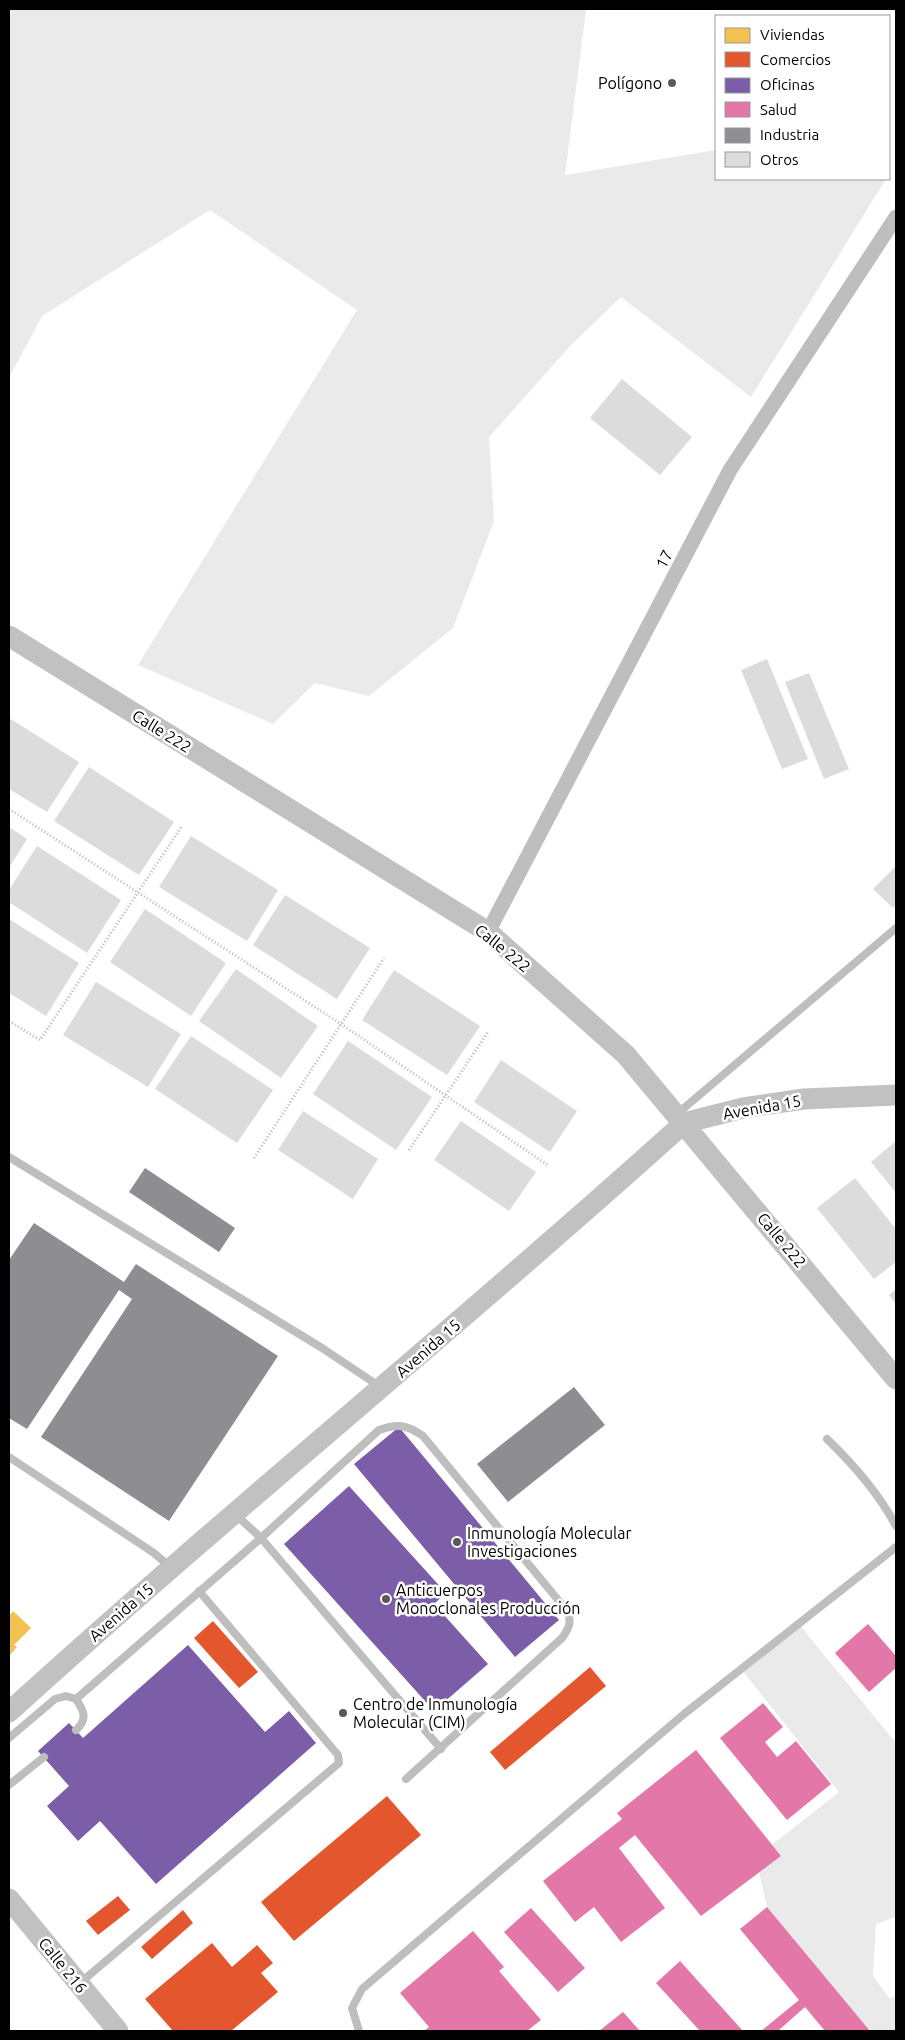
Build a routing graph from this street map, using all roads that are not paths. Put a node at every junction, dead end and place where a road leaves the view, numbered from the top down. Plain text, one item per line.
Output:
1 (896, 217) edge
2 (9, 636) edge
3 (896, 928) edge
4 (488, 932) junction
5 (896, 1095) edge
6 (680, 1118) junction
7 (9, 1158) edge
8 (896, 1379) edge
9 (382, 1388) junction
10 (826, 1439) dead end
11 (9, 1457) edge
12 (235, 1514) junction
13 (896, 1526) edge
14 (261, 1538) junction
15 (896, 1547) edge
16 (171, 1568) junction
17 (199, 1591) junction
18 (76, 1699) junction
19 (9, 1712) edge
20 (76, 1730) dead end
21 (9, 1738) edge
22 (441, 1748) junction
23 (44, 1757) dead end
24 (406, 1779) dead end
25 (9, 1785) edge
26 (9, 1899) edge
27 (79, 1984) junction
28 (118, 2031) edge
29 (359, 2031) edge

1 - 4 street, 17
2 - 4 street, Calle 222
3 - 6 lane
4 - 6 street, Calle 222
5 - 6 street, Avenida 15
6 - 8 street, Calle 222
6 - 9 street, Avenida 15
7 - 9 lane
9 - 12 street, Avenida 15
10 - 13 lane
11 - 16 lane
12 - 14 lane
12 - 16 street, Avenida 15
14 - 17 lane
14 - 22 lane
14 - 22 lane
15 - 29 lane
16 - 19 street, Avenida 15
17 - 18 lane
17 - 27 lane
18 - 20 lane
18 - 21 lane
22 - 24 lane
23 - 25 lane
26 - 27 street, Calle 216
27 - 28 street, Calle 216

